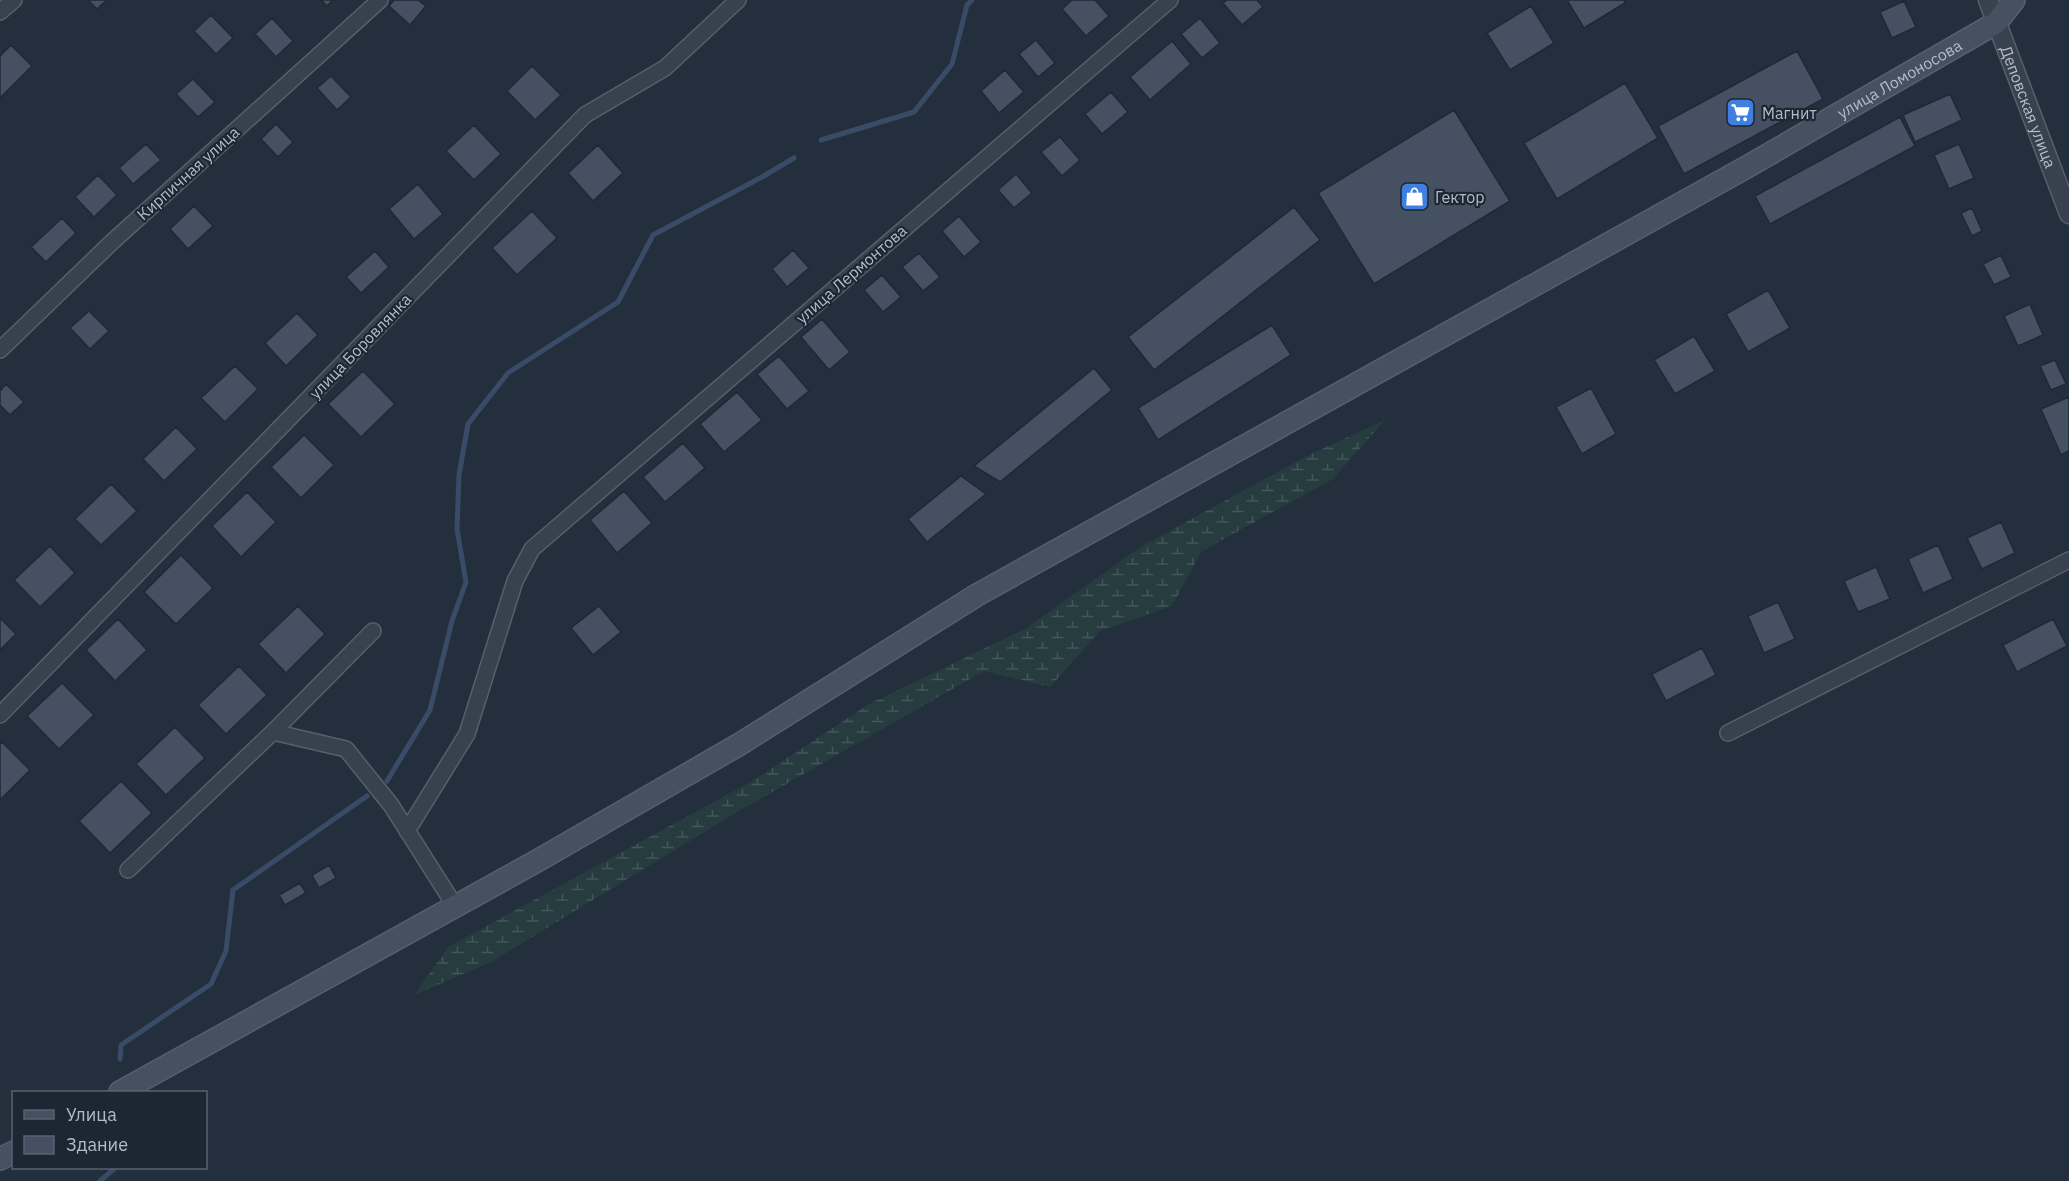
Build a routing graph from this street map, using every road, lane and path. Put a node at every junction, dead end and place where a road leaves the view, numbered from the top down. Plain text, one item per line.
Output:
1 (14, 0) edge
2 (380, 0) edge
3 (738, 0) edge
4 (1170, 0) edge
5 (1988, 0) edge
6 (2014, 0) edge
7 (0, 12) edge
8 (1996, 23) junction
9 (2069, 214) edge
10 (0, 350) edge
11 (2069, 560) edge
12 (374, 631) dead end
13 (0, 715) edge
14 (273, 732) junction
15 (1728, 733) dead end
16 (408, 831) junction
17 (128, 870) dead end
18 (455, 906) junction
19 (122, 1091) edge

1 - 7 street
2 - 10 street, Кирпичная улица
3 - 13 street, улица Боровлянка
4 - 16 street, улица Лермонтова
5 - 8 street, Деповская улица
6 - 8 main road, улица Ломоносова
8 - 9 street, Деповская улица
8 - 18 main road, улица Ломоносова
11 - 15 street
12 - 14 street
14 - 16 street
14 - 17 street
16 - 18 street
18 - 19 main road, улица Ломоносова

